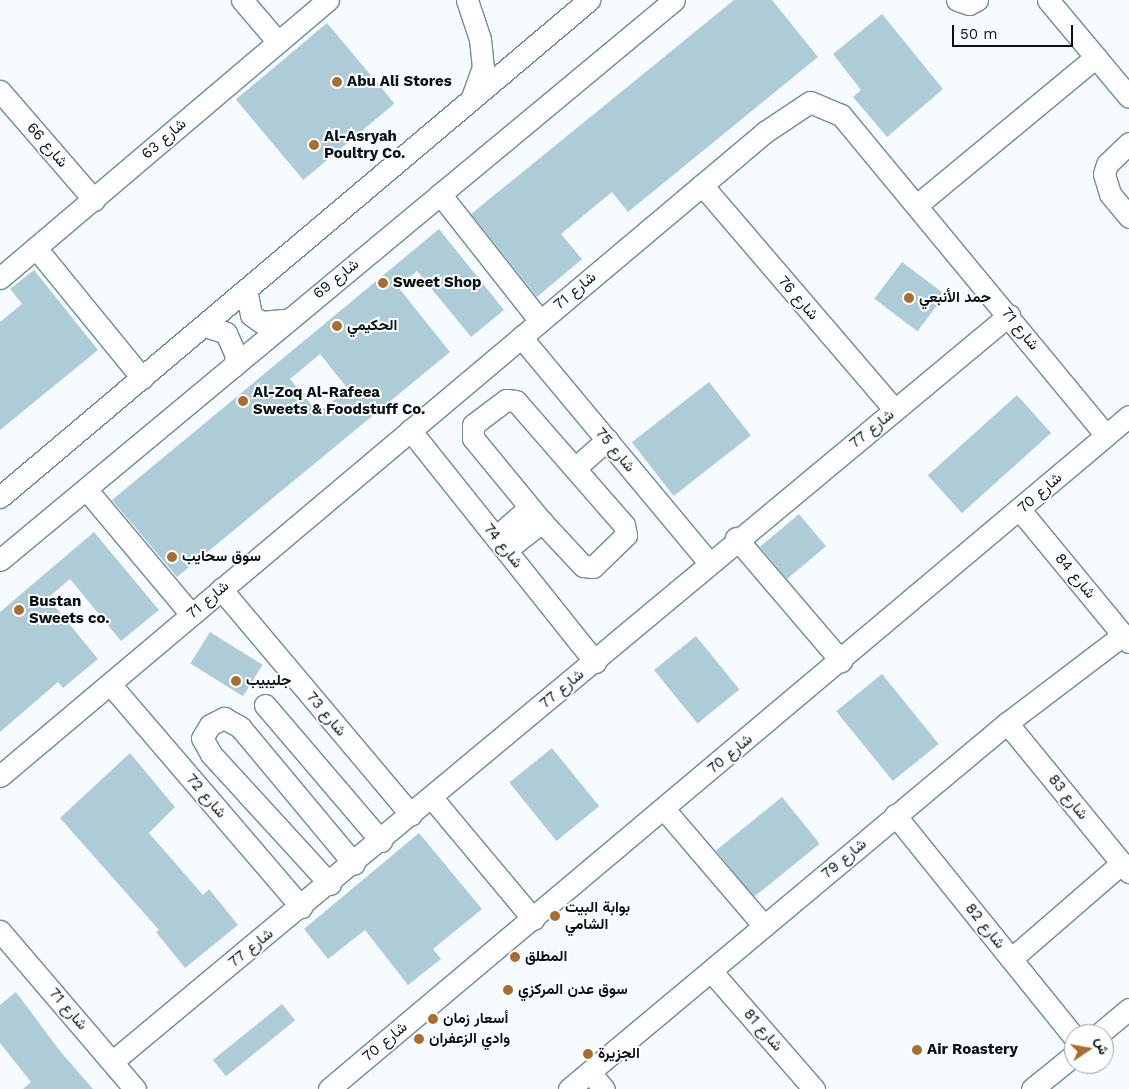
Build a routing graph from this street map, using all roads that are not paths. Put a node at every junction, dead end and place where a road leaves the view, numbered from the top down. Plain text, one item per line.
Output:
1 (242, 0) edge
2 (328, 0) edge
3 (467, 0) edge
4 (589, 0) edge
5 (674, 0) edge
6 (957, 0) edge
7 (977, 0) edge
8 (1048, 0) edge
9 (278, 42) junction
10 (1096, 57) junction
11 (0, 91) edge
12 (1129, 97) edge
13 (471, 99) junction
14 (1129, 143) edge
15 (702, 185) junction
16 (440, 194) junction
17 (94, 200) junction
18 (917, 205) junction
19 (1129, 217) edge
20 (36, 248) junction
21 (0, 278) edge
22 (246, 290) junction
23 (1009, 315) junction
24 (286, 320) junction
25 (540, 321) junction
26 (204, 326) junction
27 (521, 337) junction
28 (234, 366) junction
29 (142, 378) junction
30 (895, 410) junction
31 (1129, 416) edge
32 (410, 430) junction
33 (1106, 435) junction
34 (610, 444) junction
35 (579, 472) junction
36 (86, 489) junction
37 (0, 497) edge
38 (1020, 510) junction
39 (536, 515) junction
40 (736, 538) junction
41 (501, 543) junction
42 (0, 560) edge
43 (709, 563) junction
44 (221, 589) junction
45 (191, 614) junction
46 (1126, 638) edge
47 (841, 661) junction
48 (595, 662) junction
49 (110, 684) junction
50 (266, 705) dead end
51 (1007, 723) junction
52 (0, 776) edge
53 (432, 798) junction
54 (664, 809) junction
55 (411, 815) junction
56 (895, 815) junction
57 (381, 841) junction
58 (354, 864) junction
59 (1125, 867) edge
60 (330, 884) junction
61 (302, 907) junction
62 (533, 919) junction
63 (764, 926) junction
64 (0, 931) edge
65 (1011, 958) junction
66 (711, 972) junction
67 (1129, 1009) edge
68 (1064, 1024) edge
69 (1111, 1024) edge
70 (113, 1061) junction
71 (1064, 1062) edge
72 (590, 1072) junction
73 (135, 1089) edge
74 (329, 1089) edge
75 (569, 1089) edge
76 (604, 1089) edge
77 (814, 1089) edge
78 (1032, 1089) edge

1 - 9 street
2 - 9 street, شارع 63
3 - 13 street
4 - 13 street
5 - 16 street, شارع 69
6 - 7 street
8 - 10 street
9 - 17 street, شارع 63
10 - 12 street
10 - 18 street
11 - 17 street, شارع 66
13 - 22 street
14 - 19 street
15 - 18 street, شارع 71
15 - 25 street, شارع 71
15 - 30 street, شارع 76
16 - 24 street, شارع 69
16 - 25 street
17 - 20 street, شارع 63
18 - 23 street, شارع 71
20 - 21 street, شارع 63
20 - 29 street
22 - 24 street
22 - 26 street
23 - 30 street, شارع 77
23 - 33 street, شارع 71
24 - 28 street, شارع 69
25 - 27 street, شارع 71
26 - 28 street
26 - 29 street
27 - 32 street, شارع 71
27 - 34 street, شارع 75
28 - 36 street, شارع 69
29 - 37 street
30 - 40 street, شارع 77
31 - 33 street, شارع 70
32 - 41 street, شارع 74
32 - 44 street, شارع 71
33 - 38 street, شارع 70
34 - 35 street
34 - 43 street, شارع 75
35 - 39 street
35 - 39 street
36 - 42 street, شارع 69
36 - 45 street
38 - 46 street, شارع 84
38 - 47 street, شارع 70
39 - 41 street
40 - 43 street, شارع 77
40 - 47 street
41 - 48 street, شارع 74
43 - 48 street, شارع 77
44 - 45 street, شارع 71
44 - 55 street, شارع 73
45 - 49 street, شارع 71
46 - 51 street, شارع 79
47 - 54 street, شارع 70
48 - 53 street, شارع 77
49 - 52 street, شارع 71
49 - 61 street, شارع 72
50 - 57 street
51 - 56 street, شارع 79
51 - 59 street, شارع 83
53 - 55 street, شارع 77
53 - 62 street
54 - 62 street, شارع 70
54 - 63 street
55 - 57 street, شارع 77
56 - 63 street, شارع 79
56 - 65 street, شارع 82
57 - 58 street, شارع 77
58 - 60 street, شارع 77
58 - 60 street
59 - 65 street
60 - 61 street, شارع 77
61 - 70 street, شارع 77
62 - 74 street, شارع 70
63 - 66 street, شارع 79
64 - 70 street, شارع 71
65 - 68 street, شارع 82
66 - 72 street, شارع 79
66 - 77 street, شارع 81
67 - 69 street
70 - 73 street, شارع 71
71 - 78 street
72 - 75 street, شارع 79
72 - 76 street

